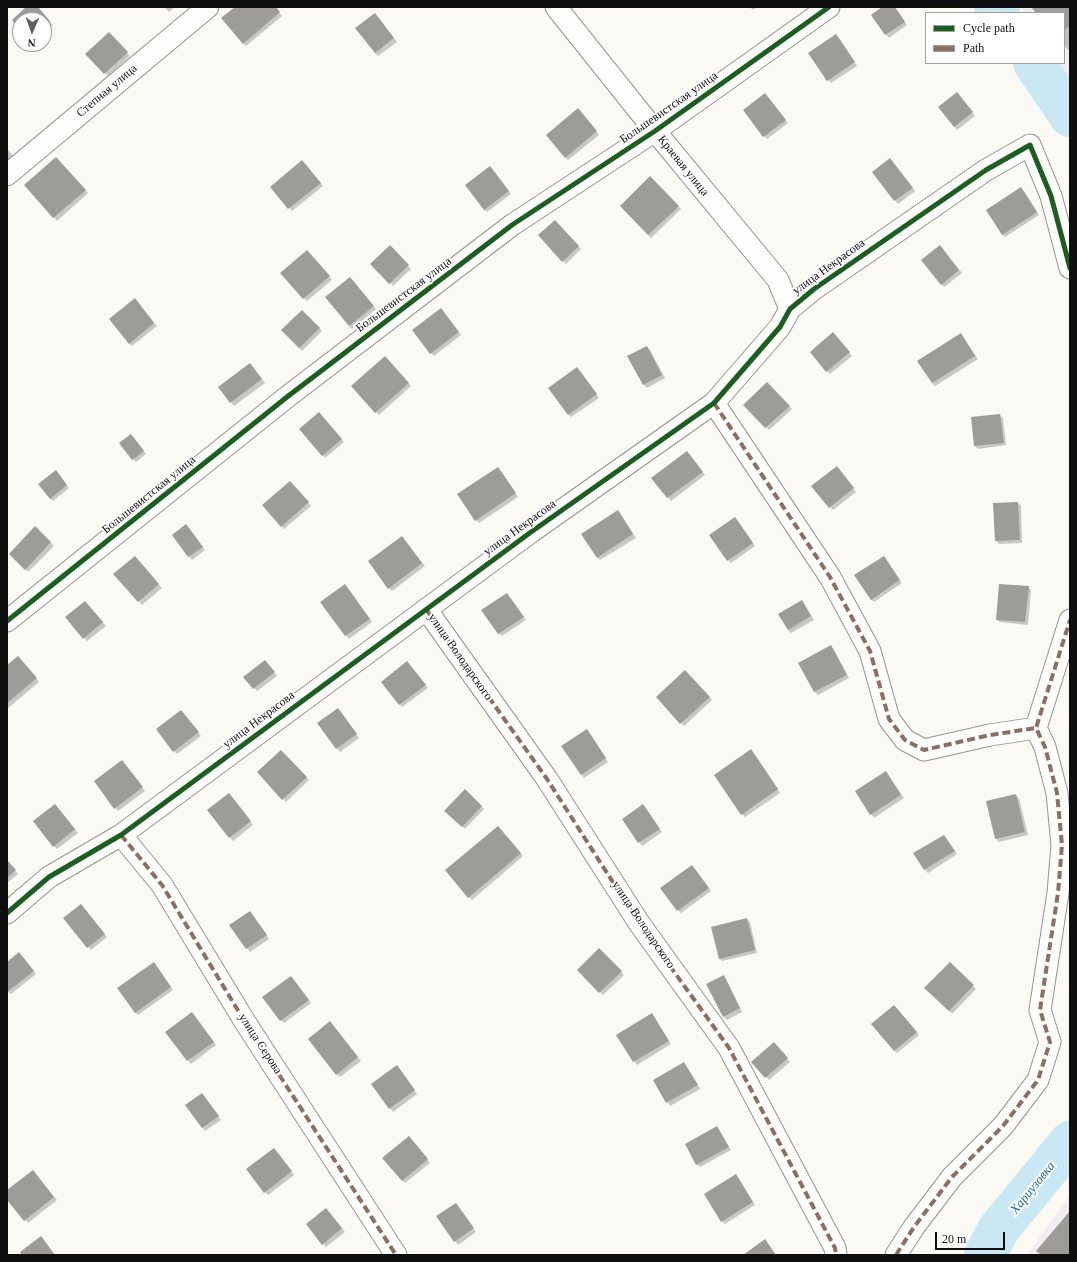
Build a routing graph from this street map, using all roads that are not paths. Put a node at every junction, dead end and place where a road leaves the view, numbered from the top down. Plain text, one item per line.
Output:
1 (208, 7) edge
2 (556, 7) edge
3 (829, 7) edge
4 (655, 131) junction
5 (7, 175) edge
6 (1070, 268) edge
7 (790, 308) junction
8 (714, 403) junction
9 (426, 609) junction
10 (1070, 620) edge
11 (7, 621) edge
12 (1036, 728) junction
13 (121, 835) junction
14 (7, 913) edge
15 (396, 1255) edge
16 (836, 1255) edge
17 (896, 1255) edge

1 - 5 street, Степная улица
2 - 4 street, Краевая улица
3 - 4 street, Большевистская улица
4 - 7 street, Краевая улица
4 - 11 street, Большевистская улица
6 - 7 street, улица Некрасова
7 - 8 street, улица Некрасова
8 - 9 street, улица Некрасова
8 - 12 street
9 - 13 street, улица Некрасова
9 - 16 street, улица Володарского
10 - 12 street
12 - 17 street
13 - 14 street, улица Некрасова
13 - 15 street, улица Серова

